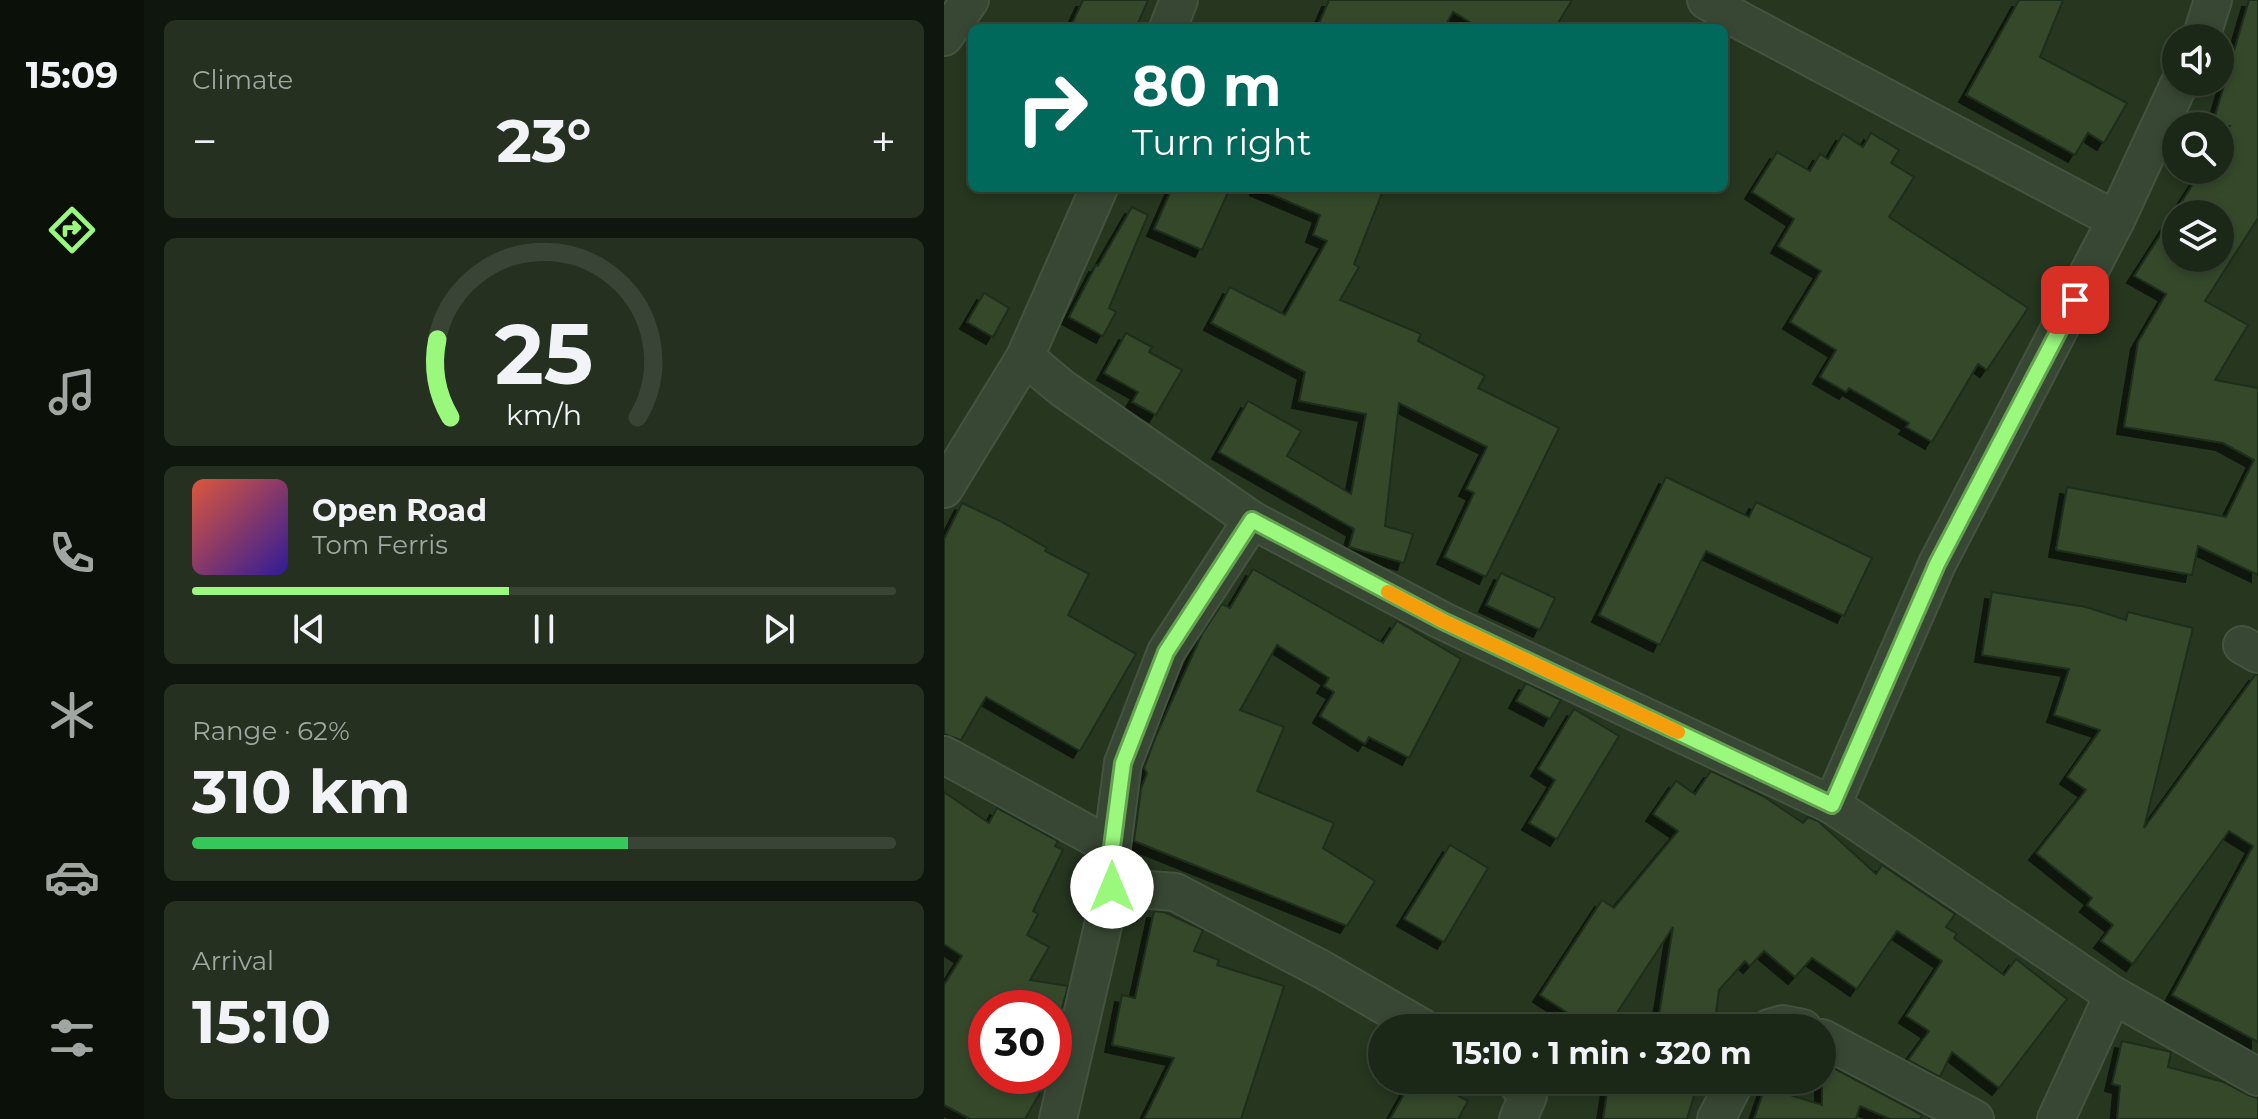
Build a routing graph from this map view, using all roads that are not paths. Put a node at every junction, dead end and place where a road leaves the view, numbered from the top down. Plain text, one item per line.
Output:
1 (970, 0) edge
2 (1179, 0) edge
3 (1706, 0) edge
4 (2213, 0) edge
5 (1170, 24) edge
6 (2205, 24) edge
7 (944, 37) edge
8 (2174, 96) edge
9 (1097, 192) edge
10 (2116, 220) junction
11 (1025, 357) junction
12 (944, 489) edge
13 (1252, 520) junction
14 (944, 755) edge
15 (1832, 805) junction
16 (1112, 847) junction
17 (1112, 887) junction
18 (2113, 995) junction
19 (1399, 1014) edge
20 (1836, 1045) edge
21 (2258, 1077) edge
22 (1526, 1094) edge
23 (1729, 1094) edge
24 (1058, 1119) edge
25 (1518, 1119) edge
26 (1716, 1119) edge
27 (1975, 1119) edge
28 (2056, 1119) edge

1 - 7 street
2 - 5 street
3 - 10 street
4 - 6 street
8 - 10 street
9 - 11 street
10 - 15 street
11 - 12 street
11 - 13 street
13 - 15 street
13 - 16 street
14 - 16 street
15 - 18 street
16 - 17 street
17 - 19 street
17 - 24 street
18 - 21 street
18 - 28 street
20 - 27 street
22 - 25 street
23 - 26 street

